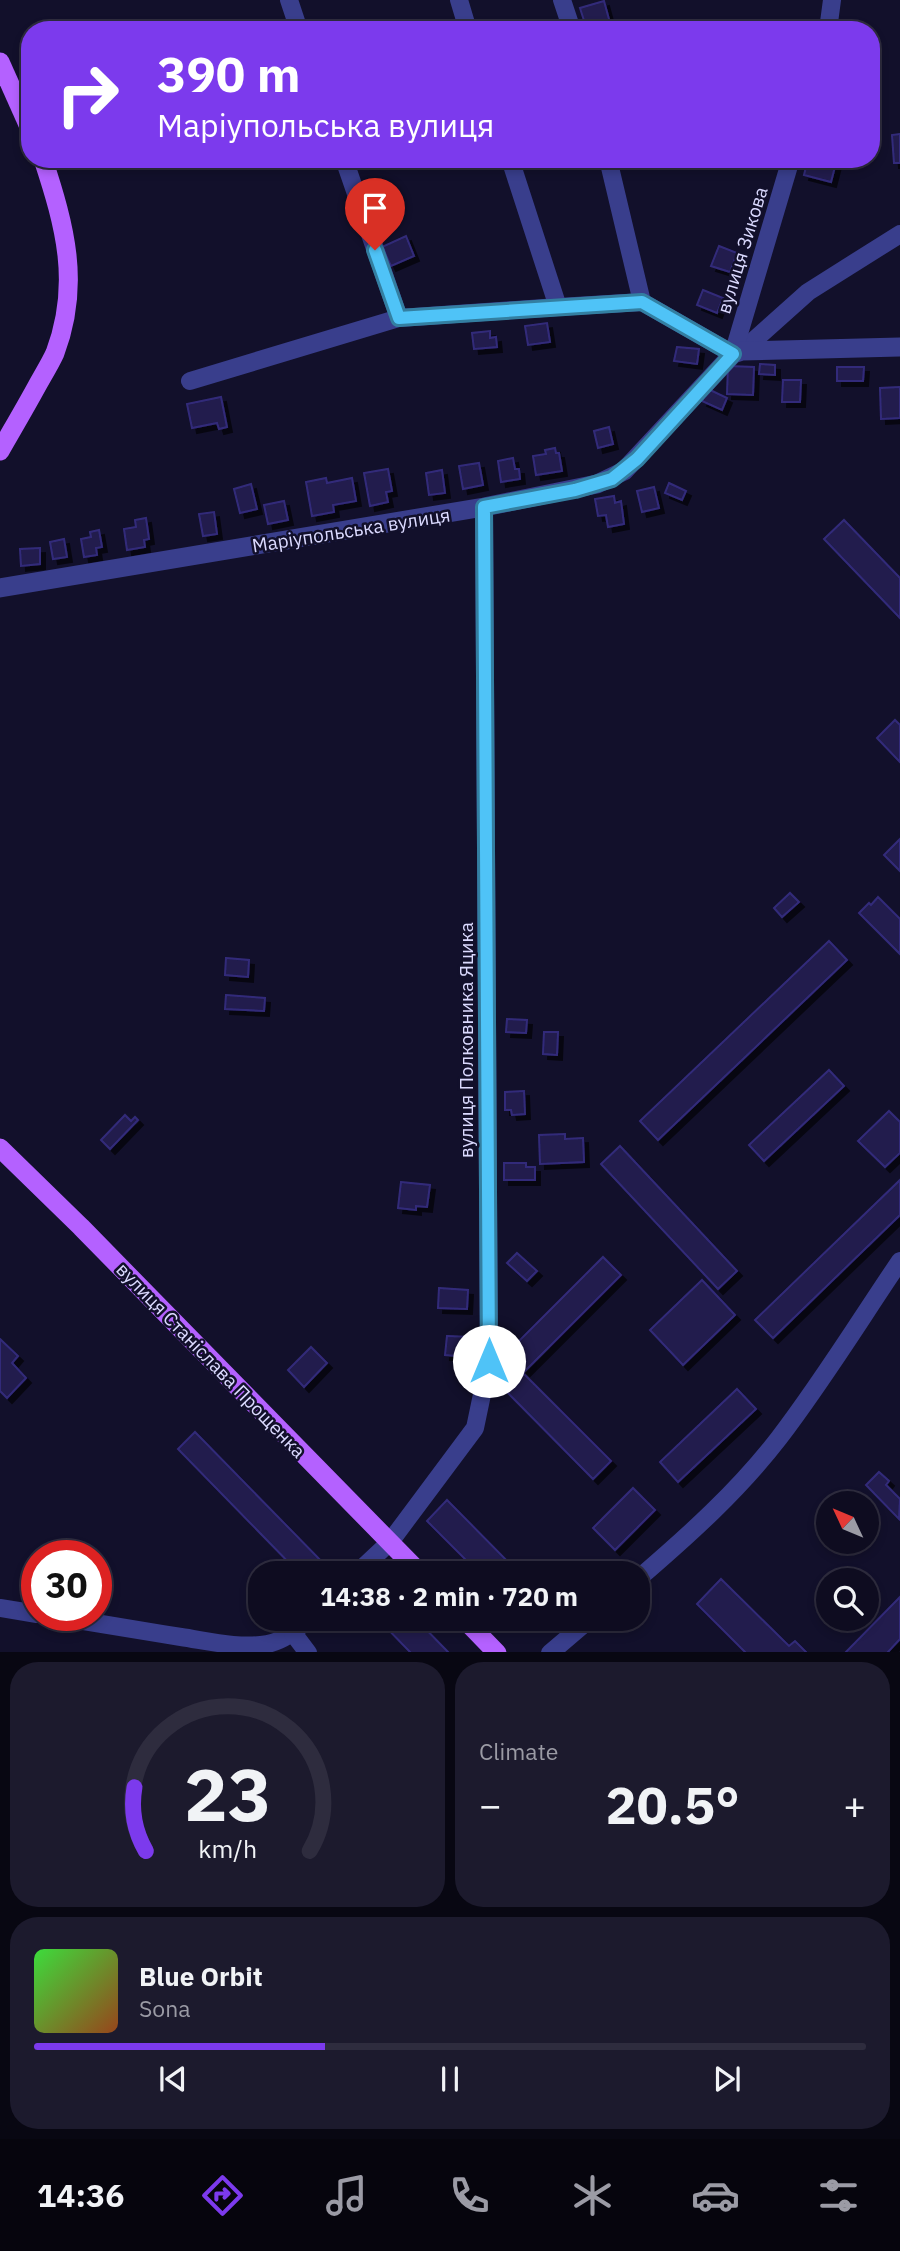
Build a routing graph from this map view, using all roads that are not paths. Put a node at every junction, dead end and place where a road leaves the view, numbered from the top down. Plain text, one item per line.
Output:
1 (289, 0) edge
2 (459, 0) edge
3 (562, 0) edge
4 (832, 0) edge
5 (296, 21) edge
6 (465, 21) edge
7 (569, 21) edge
8 (829, 21) edge
9 (0, 62) edge
10 (21, 109) edge
11 (46, 168) edge
12 (347, 168) edge
13 (513, 168) edge
14 (610, 168) edge
15 (788, 168) edge
16 (900, 234) edge
17 (642, 302) junction
18 (558, 307) junction
19 (399, 318) junction
20 (900, 347) edge
21 (737, 353) junction
22 (190, 381) dead end
23 (0, 452) edge
24 (484, 507) junction
25 (0, 588) edge
26 (0, 1148) edge
27 (900, 1261) edge
28 (390, 1542) junction
29 (370, 1561) edge
30 (408, 1561) edge
31 (650, 1568) edge
32 (0, 1608) edge
33 (21, 1611) edge
34 (112, 1625) edge
35 (476, 1631) edge
36 (576, 1631) edge
37 (293, 1633) joint
38 (306, 1652) edge
39 (496, 1652) edge
40 (551, 1652) edge

1 - 5 street
2 - 6 street
3 - 7 street
4 - 8 street
9 - 10 main road
11 - 23 main road
12 - 19 street
13 - 18 street
14 - 17 street
15 - 21 street, вулиця Зикова
16 - 21 street
17 - 18 street
17 - 21 street
18 - 19 street
19 - 22 street
20 - 21 street
21 - 24 street, Маріупольська вулиця
24 - 25 street, Маріупольська вулиця
24 - 28 street, вулиця Полковника Яцика
26 - 28 main road, вулиця Станіслава Прощенка
27 - 31 street
28 - 29 street, вулиця Полковника Яцика
28 - 30 main road, вулиця Станіслава Прощенка
32 - 33 street
34 - 37 street
35 - 39 main road
36 - 40 street
37 - 38 street

